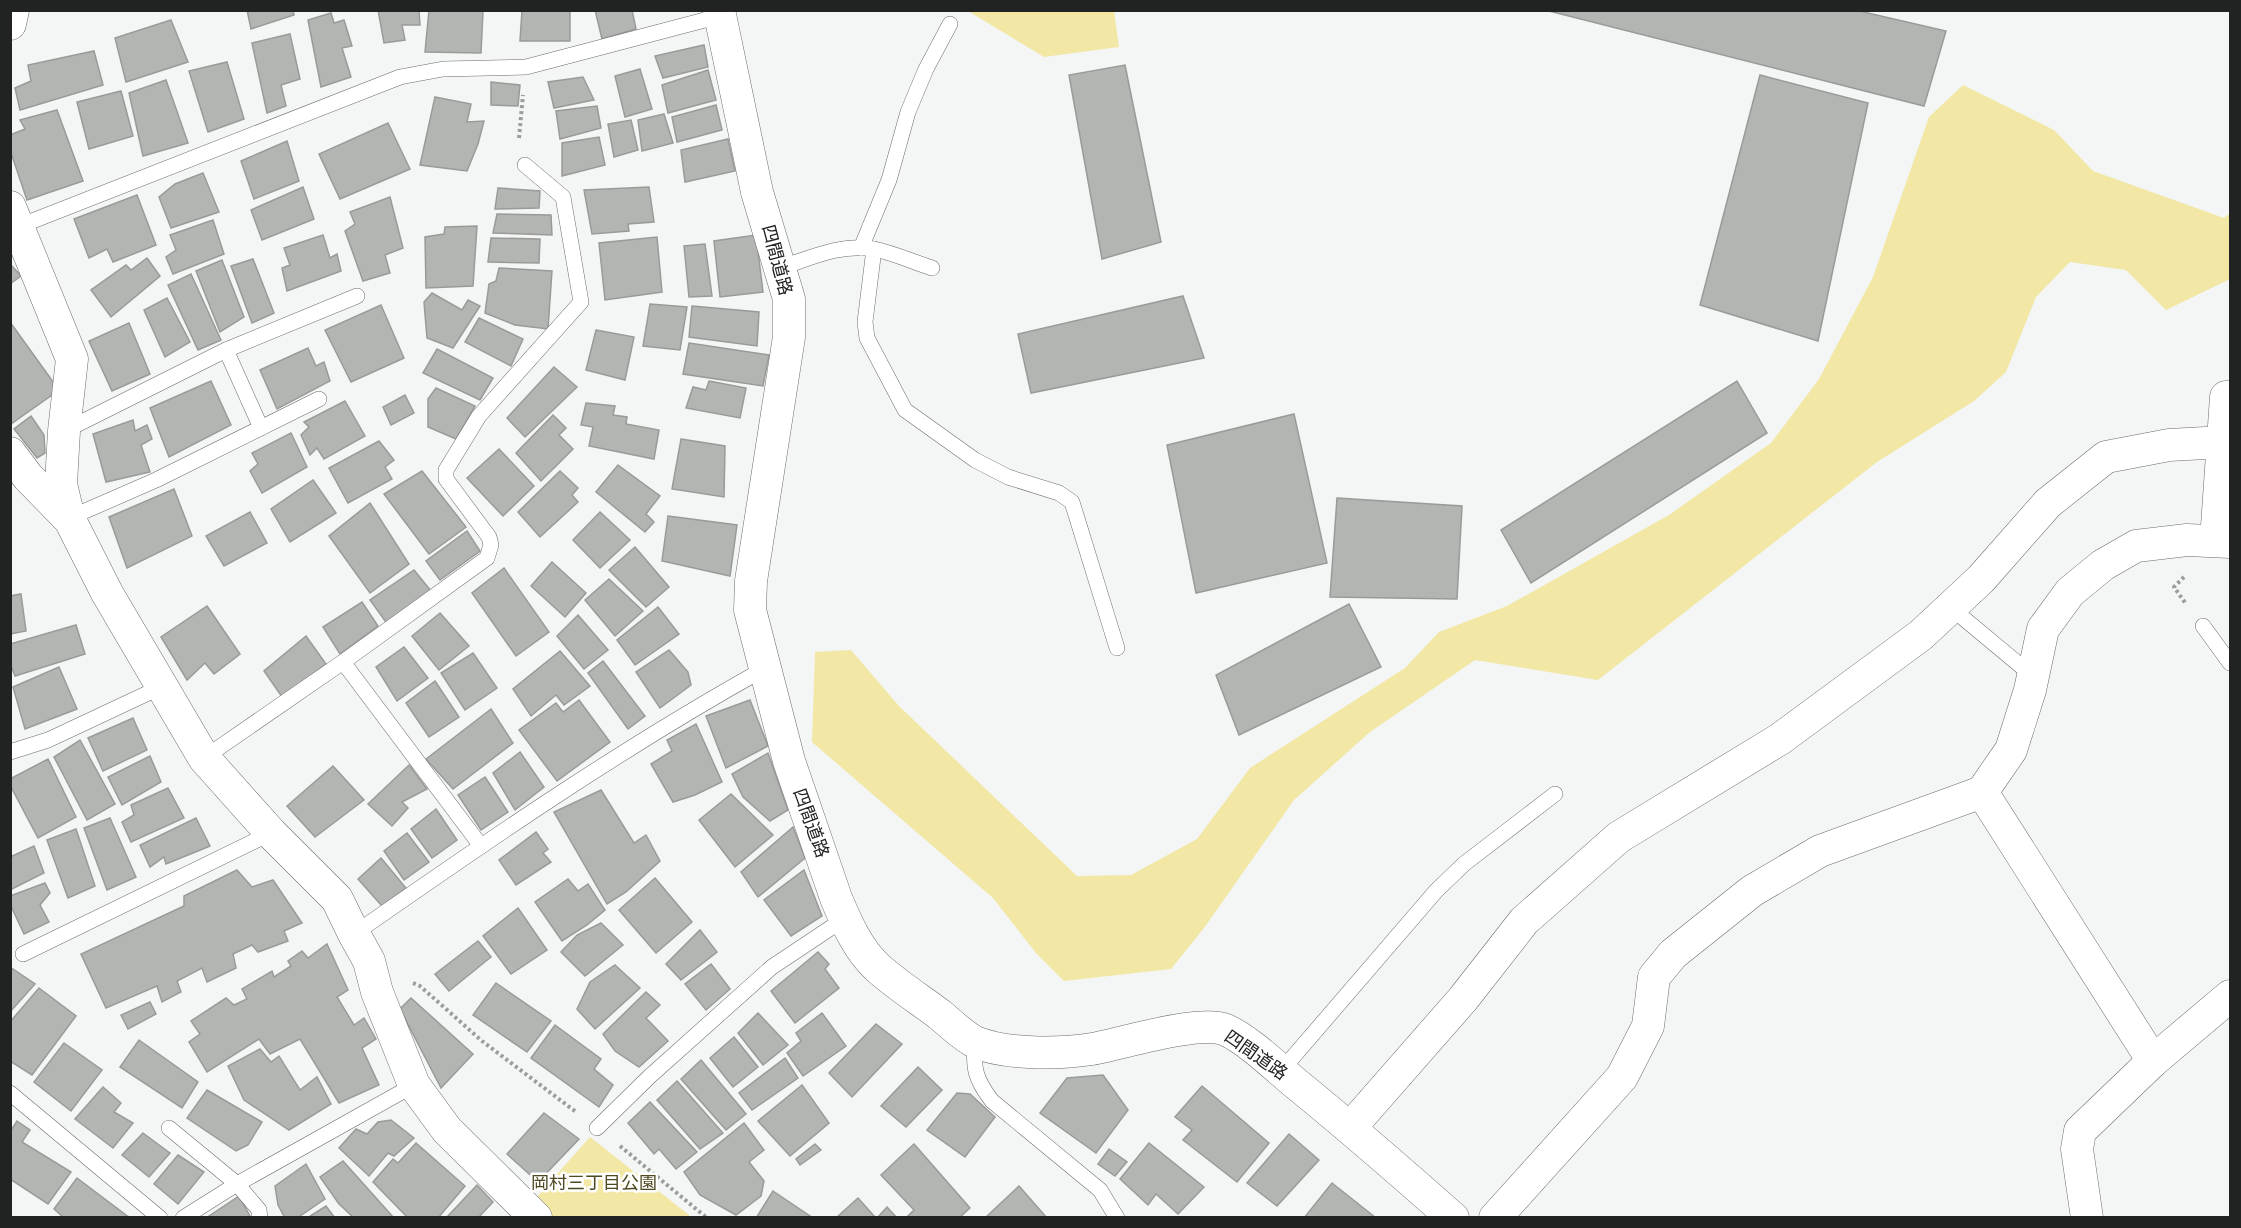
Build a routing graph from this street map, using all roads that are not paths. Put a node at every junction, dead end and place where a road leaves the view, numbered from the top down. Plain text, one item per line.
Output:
1 (13, 10) edge
2 (719, 13) edge
3 (10, 24) edge
4 (950, 24) dead end
5 (525, 165) road end
6 (14, 217) edge
7 (867, 249) junction
8 (780, 268) junction
9 (932, 268) dead end
10 (357, 296) dead end
11 (226, 350) junction
12 (2230, 397) edge
13 (319, 399) dead end
14 (261, 428) junction
15 (64, 431) junction
16 (2223, 442) junction
17 (10, 453) edge
18 (69, 518) junction
19 (2223, 541) edge
20 (1950, 607) junction
21 (2203, 626) road end
22 (1117, 648) dead end
23 (343, 662) junction
24 (2230, 663) edge
25 (764, 669) junction
26 (2033, 676) junction
27 (160, 687) junction
28 (10, 752) edge
29 (204, 758) junction
30 (1982, 792) junction
31 (1555, 794) dead end
32 (271, 832) junction
33 (481, 846) junction
34 (844, 919) junction
35 (354, 934) junction
36 (23, 954) dead end
37 (2230, 996) edge
38 (975, 1041) junction
39 (2153, 1061) junction
40 (1281, 1071) junction
41 (414, 1085) junction
42 (10, 1093) edge
43 (168, 1128) dead end
44 (597, 1128) road end
45 (1350, 1128) junction
46 (237, 1184) junction
47 (160, 1218) edge
48 (183, 1218) edge
49 (260, 1218) edge
50 (536, 1218) edge
51 (1117, 1218) edge
52 (1453, 1218) edge
53 (1495, 1218) edge
54 (2087, 1218) edge

1 - 3 street
2 - 6 lane
2 - 8 street, 四間道路
4 - 7 lane
5 - 23 lane
6 - 15 street
7 - 8 lane
7 - 9 lane
7 - 22 lane
8 - 25 street, 四間道路
10 - 11 lane
11 - 14 lane
11 - 15 lane
12 - 16 street
13 - 14 lane
14 - 18 lane
15 - 18 street
16 - 19 street
16 - 20 street
17 - 18 street
18 - 27 street
19 - 26 street
20 - 26 lane
20 - 45 street
21 - 24 lane
23 - 29 lane
23 - 33 lane
25 - 33 lane
25 - 34 street, 四間道路
26 - 30 street
27 - 28 lane
27 - 29 street
29 - 32 street
30 - 39 street
30 - 53 street
31 - 40 lane
32 - 35 street
32 - 36 lane
33 - 35 lane
34 - 38 street, 四間道路
34 - 44 lane
35 - 41 street
37 - 39 street
38 - 40 street, 四間道路
38 - 51 lane
39 - 54 street
40 - 45 street, 四間道路
41 - 46 lane
41 - 50 street
42 - 47 lane
43 - 46 lane
45 - 52 street, 四間道路
46 - 48 lane
46 - 49 lane

